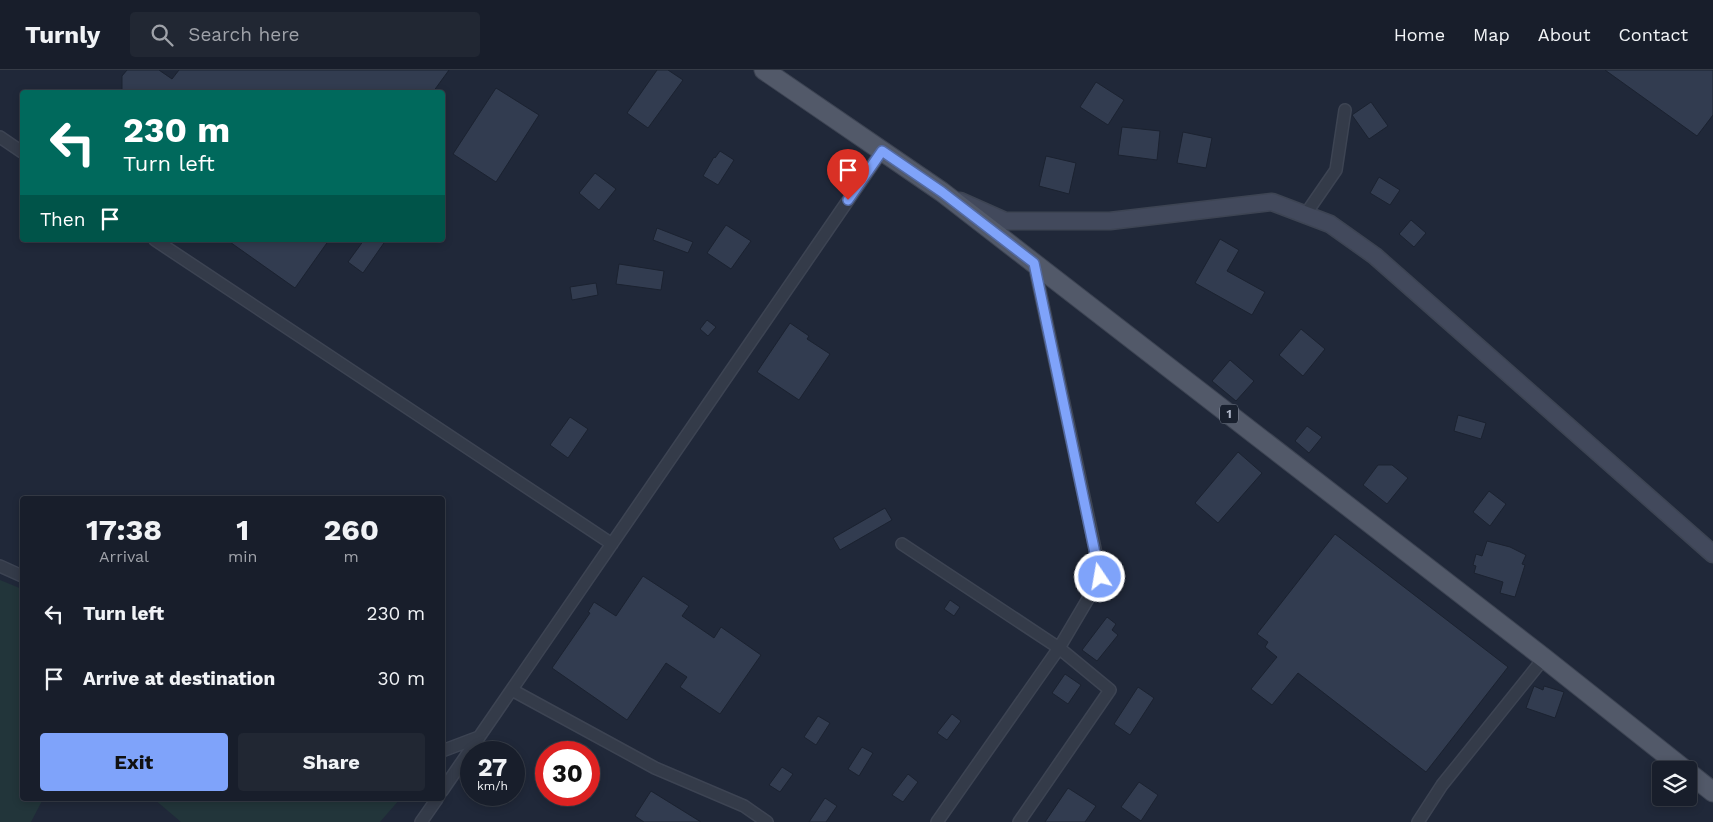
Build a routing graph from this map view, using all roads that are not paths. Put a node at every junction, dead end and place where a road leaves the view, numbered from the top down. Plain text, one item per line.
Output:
1 (764, 70) edge
2 (1345, 110) dead end
3 (0, 137) edge
4 (20, 151) edge
5 (882, 151) junction
6 (942, 192) junction
7 (1305, 215) junction
8 (158, 242) edge
9 (1034, 263) junction
10 (612, 544) junction
11 (902, 544) dead end
12 (1713, 554) edge
13 (0, 566) edge
14 (20, 575) edge
15 (1058, 648) junction
16 (1544, 658) junction
17 (512, 690) junction
18 (479, 737) junction
19 (445, 750) edge
20 (1674, 761) edge
21 (1697, 779) edge
22 (445, 787) edge
23 (1713, 792) edge
24 (436, 801) edge
25 (422, 822) edge
26 (767, 822) edge
27 (937, 822) edge
28 (1019, 822) edge
29 (1418, 822) edge

1 - 5 main road, 1
2 - 7 street
3 - 4 street
5 - 6 main road, 1
5 - 10 street
6 - 7 street
6 - 9 main road, 1
7 - 12 street
8 - 10 street
9 - 15 street
9 - 16 main road, 1
10 - 17 street
11 - 15 street
13 - 14 street
15 - 27 street
15 - 28 street
16 - 20 main road, 1
16 - 29 street
17 - 18 street
17 - 26 street
18 - 19 street
18 - 22 street
21 - 23 main road
24 - 25 street

